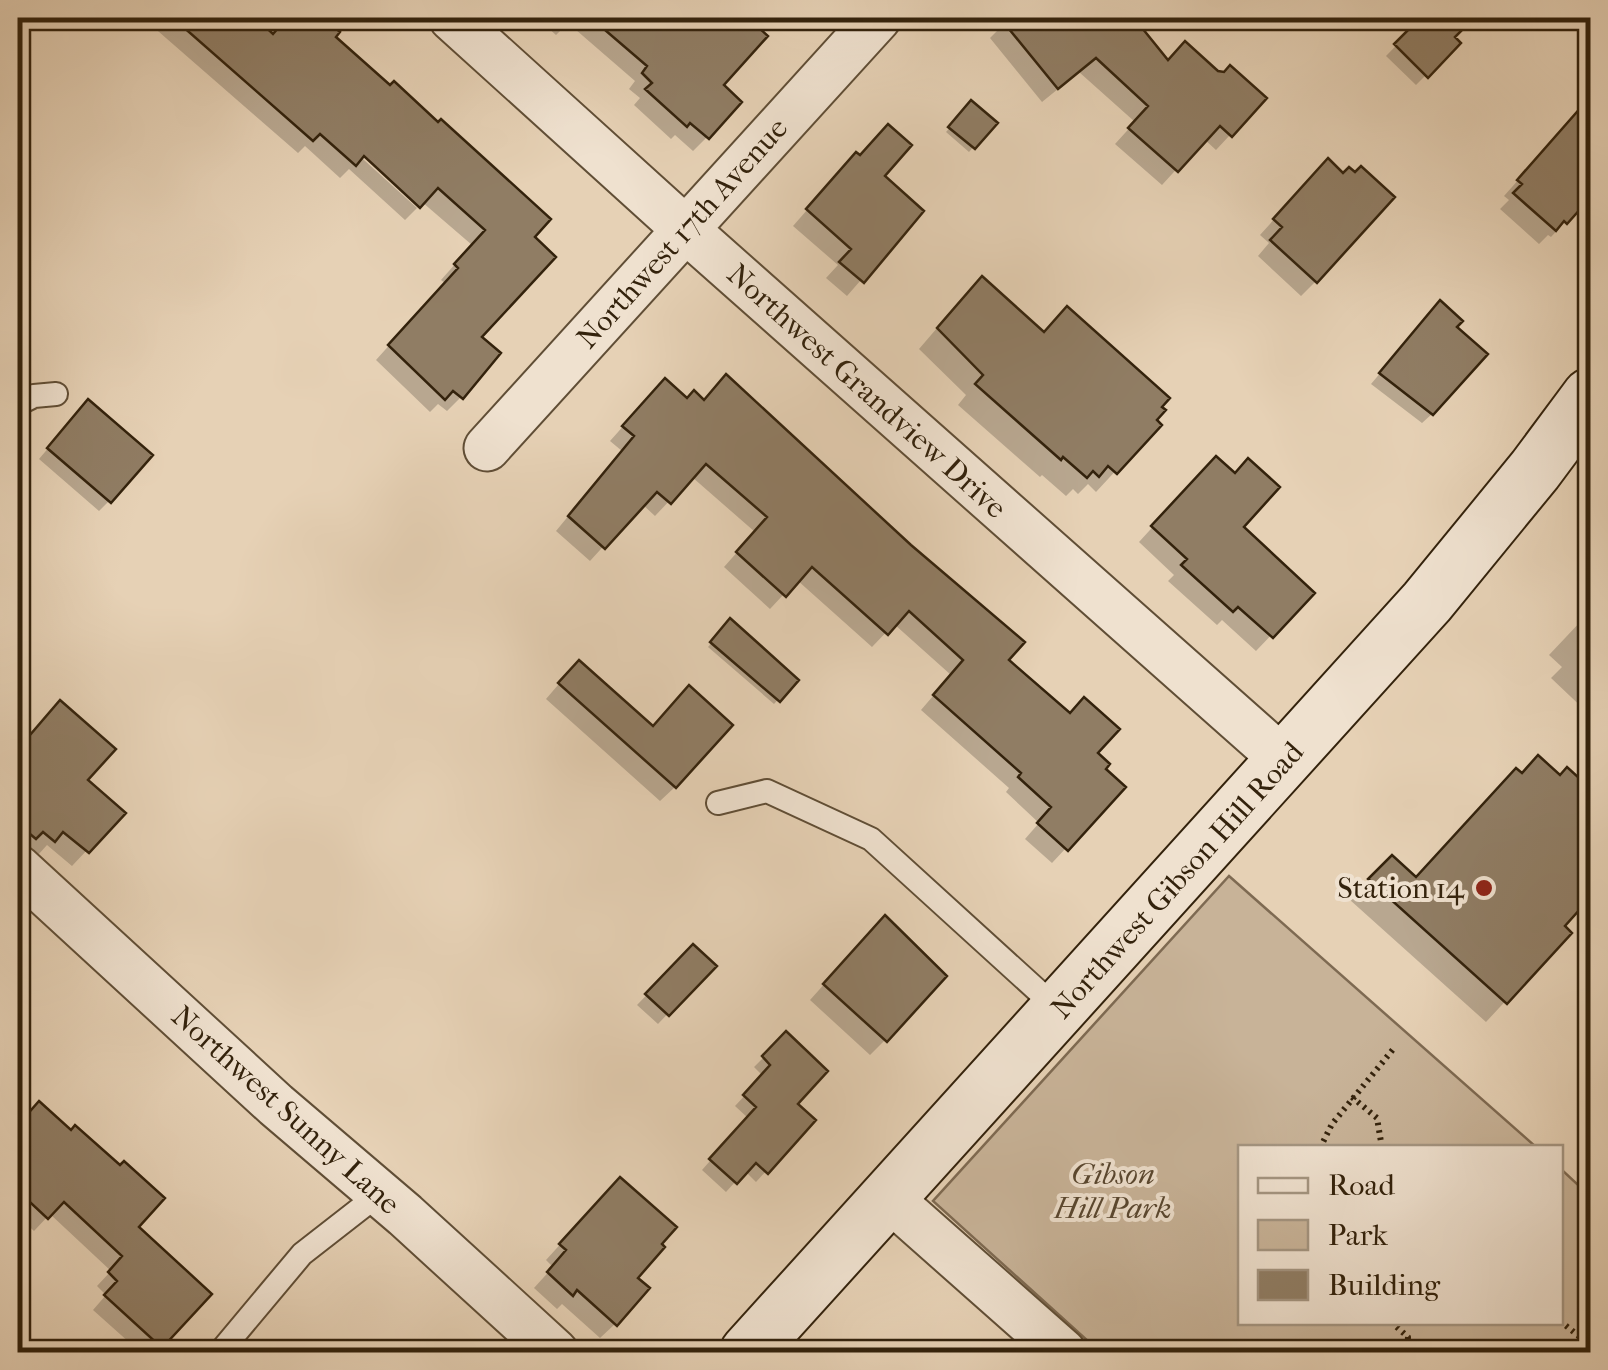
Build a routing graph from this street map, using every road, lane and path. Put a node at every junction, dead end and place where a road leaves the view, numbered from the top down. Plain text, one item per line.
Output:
1 (452, 18) edge
2 (878, 18) edge
3 (685, 229) junction
4 (56, 394) dead end
5 (1590, 396) edge
6 (18, 404) edge
7 (486, 448) dead end
8 (1284, 761) junction
9 (718, 802) dead end
10 (18, 868) edge
11 (1060, 1010) junction
12 (1395, 1048) dead end
13 (1352, 1097) junction
14 (1322, 1145) edge
15 (1382, 1145) edge
16 (379, 1194) junction
17 (890, 1199) junction
18 (1563, 1324) edge
19 (1394, 1325) edge
20 (1587, 1344) edge
21 (220, 1352) edge
22 (555, 1352) edge
23 (748, 1352) edge
24 (1063, 1352) edge
25 (1407, 1352) edge
26 (1585, 1352) edge

1 - 3 street, Northwest Grandview Drive
2 - 3 street, Northwest 17th Avenue
3 - 7 street, Northwest 17th Avenue
3 - 8 street, Northwest Grandview Drive
4 - 6 lane
5 - 8 main road, Northwest Gibson Hill Road
8 - 11 main road, Northwest Gibson Hill Road
9 - 11 lane
10 - 16 street, Northwest Sunny Lane
11 - 17 main road, Northwest Gibson Hill Road
12 - 13 path
13 - 14 path
13 - 15 path
16 - 21 lane
16 - 22 street, Northwest Sunny Lane
17 - 23 main road, Northwest Gibson Hill Road
17 - 24 street
18 - 20 path
19 - 25 path
20 - 26 path

